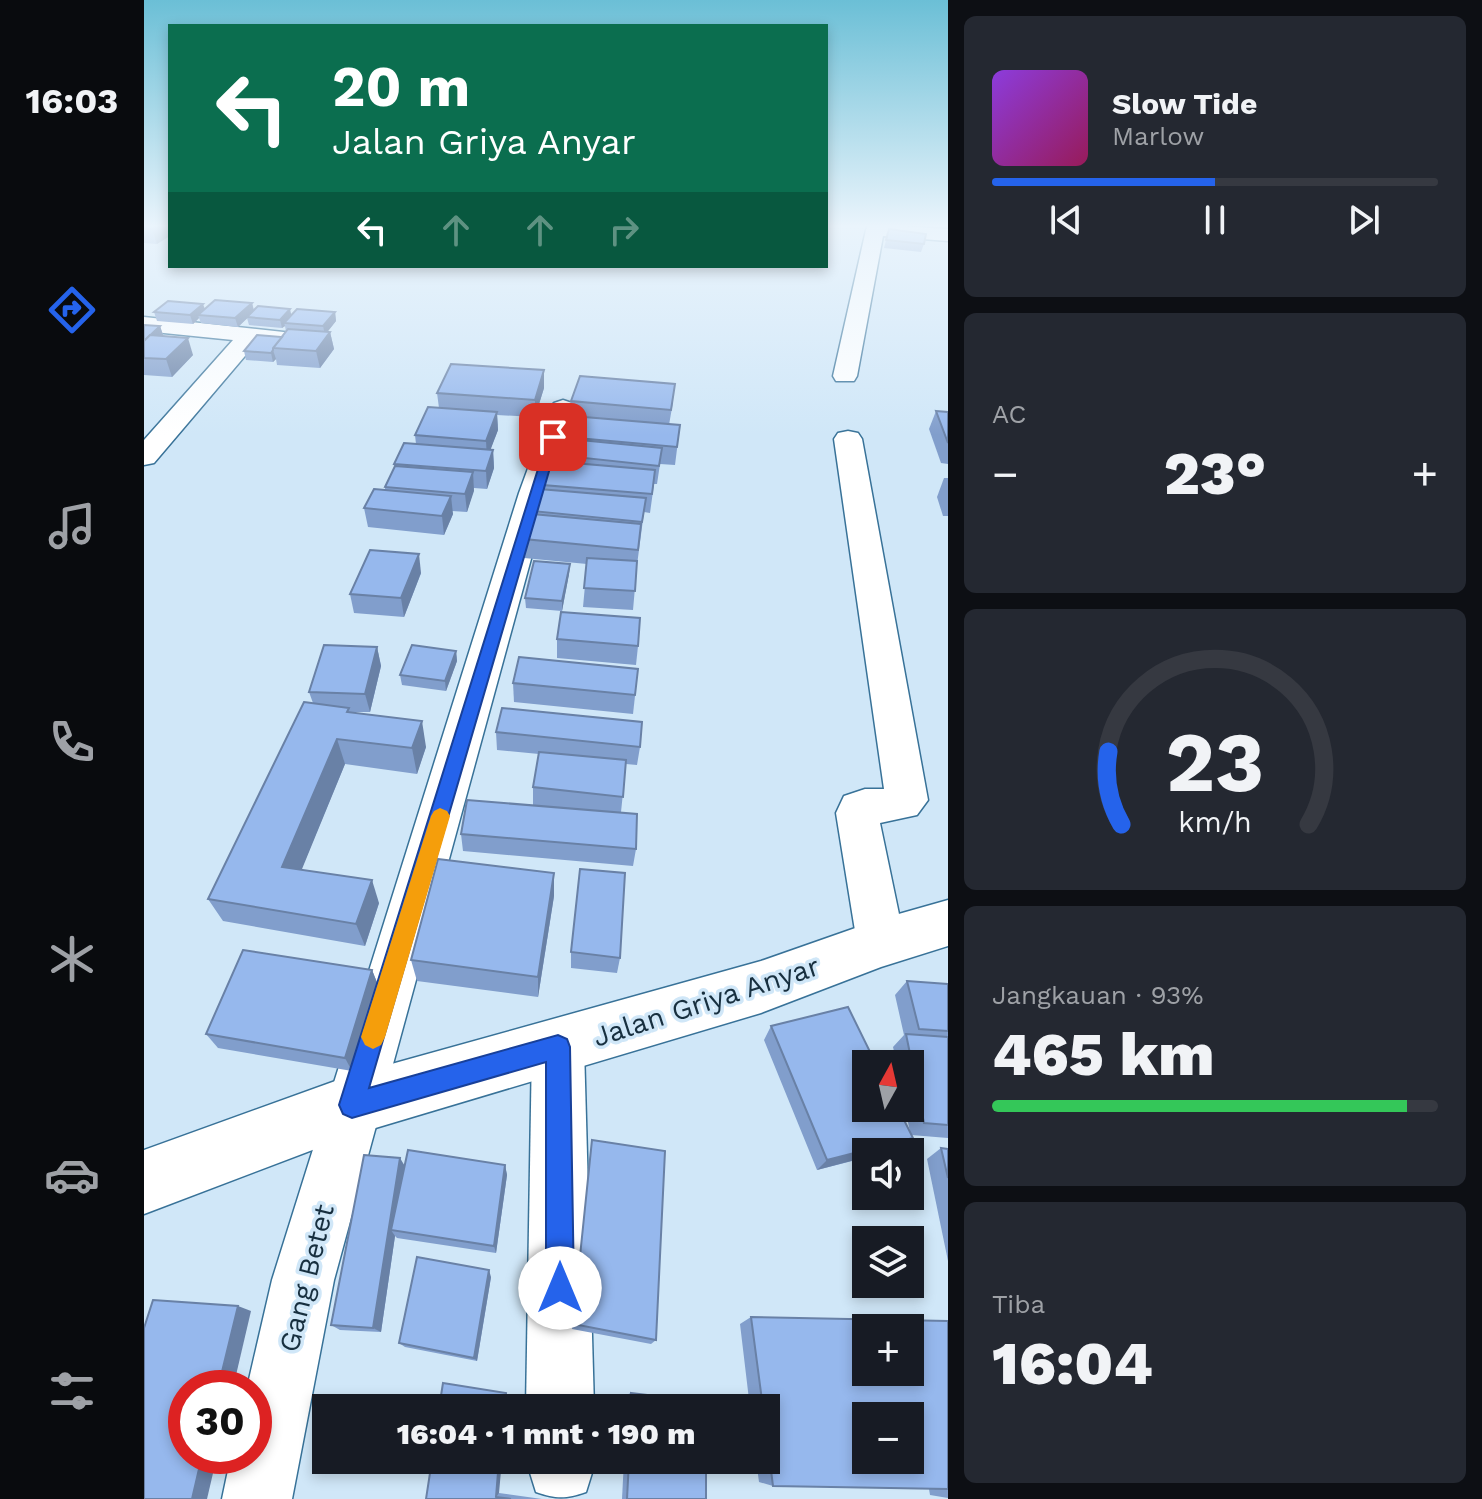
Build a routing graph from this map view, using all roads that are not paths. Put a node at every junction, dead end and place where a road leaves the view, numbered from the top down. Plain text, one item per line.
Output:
1 (862, 295) edge
2 (144, 324) edge
3 (250, 336) junction
4 (331, 344) edge
5 (845, 376) dead end
6 (563, 408) dead end
7 (848, 439) dead end
8 (144, 457) edge
9 (948, 923) edge
10 (881, 943) junction
11 (558, 1047) junction
12 (352, 1105) junction
13 (144, 1182) edge
14 (561, 1394) edge
15 (257, 1499) edge

1 - 5 street
2 - 3 street
3 - 4 street
3 - 8 street
6 - 12 street, Gang Betet
7 - 10 street
9 - 10 street, Jalan Griya Anyar
10 - 11 street, Jalan Griya Anyar
11 - 12 street, Jalan Griya Anyar
11 - 14 street
12 - 13 street, Jalan Griya Anyar
12 - 15 street, Gang Betet

